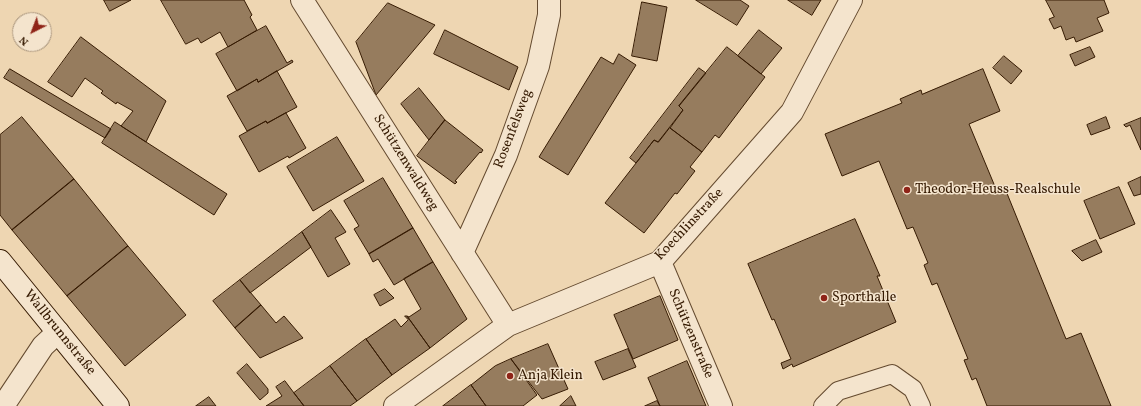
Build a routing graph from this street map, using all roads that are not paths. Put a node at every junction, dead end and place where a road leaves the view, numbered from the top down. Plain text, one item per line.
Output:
1 (302, 0) edge
2 (851, 0) edge
3 (549, 7) edge
4 (462, 253) junction
5 (0, 260) edge
6 (660, 262) junction
7 (508, 325) junction
8 (58, 332) junction
9 (3, 406) edge
10 (118, 406) edge
11 (395, 406) edge
12 (721, 406) edge
13 (823, 406) edge
14 (921, 406) edge

1 - 4 street, Schützenwaldweg
2 - 6 street, Koechlinstraße
3 - 4 street, Rosenfelsweg
4 - 7 street, Schützenwaldweg
5 - 8 street, Wallbrunnstraße
6 - 7 street, Koechlinstraße
6 - 12 street, Schützenstraße
7 - 11 street, Koechlinstraße
8 - 9 street
8 - 10 street, Wallbrunnstraße
13 - 14 lane

